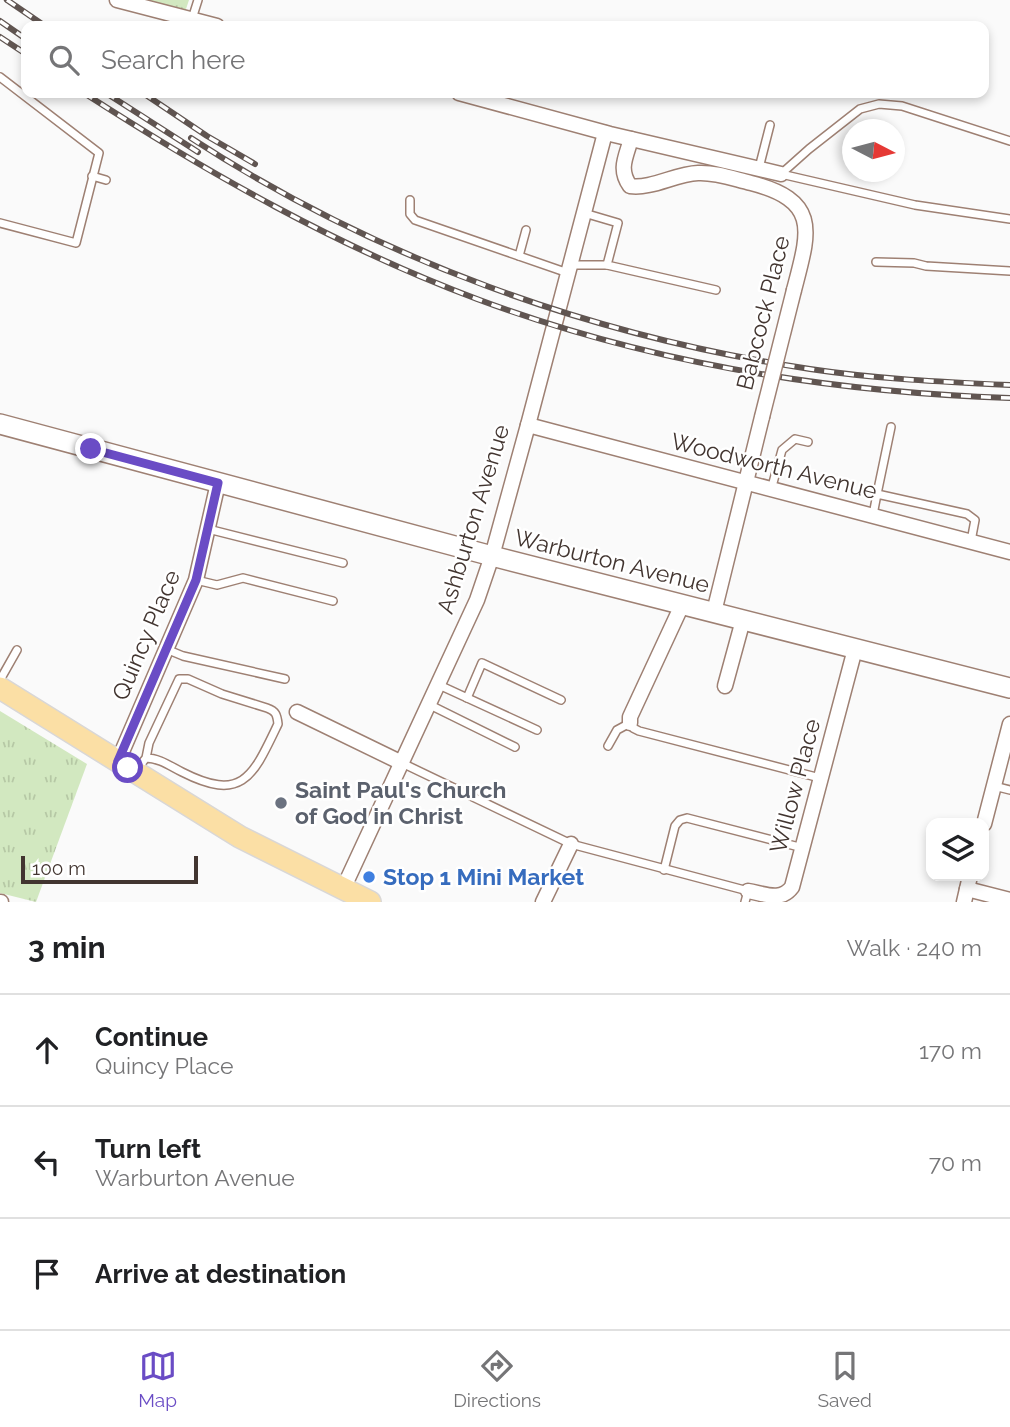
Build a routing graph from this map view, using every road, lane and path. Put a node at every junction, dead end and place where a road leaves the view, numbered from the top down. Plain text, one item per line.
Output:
1 (117, 0) edge
2 (198, 0) edge
3 (192, 19) junction
4 (199, 21) edge
5 (0, 77) edge
6 (21, 93) edge
7 (28, 98) edge
8 (478, 98) edge
9 (770, 125) dead end
10 (605, 132) junction
11 (631, 139) junction
12 (1010, 141) edge
13 (719, 159) junction
14 (758, 169) junction
15 (780, 174) junction
16 (715, 175) junction
17 (92, 176) junction
18 (106, 180) dead end
19 (410, 200) dead end
20 (584, 213) junction
21 (1010, 219) edge
22 (0, 223) edge
23 (526, 230) dead end
24 (519, 256) junction
25 (876, 262) dead end
26 (607, 265) junction
27 (569, 269) junction
28 (1010, 271) edge
29 (716, 290) dead end
30 (0, 424) edge
31 (528, 425) junction
32 (891, 427) dead end
33 (808, 442) dead end
34 (218, 483) junction
35 (745, 483) junction
36 (771, 490) junction
37 (877, 494) junction
38 (873, 515) junction
39 (207, 528) junction
40 (971, 541) junction
41 (1010, 552) edge
42 (492, 556) junction
43 (343, 563) dead end
44 (196, 580) junction
45 (332, 601) dead end
46 (682, 605) junction
47 (713, 612) junction
48 (743, 620) junction
49 (166, 649) junction
50 (855, 649) junction
51 (17, 650) dead end
52 (285, 679) dead end
53 (0, 680) edge
54 (439, 685) junction
55 (725, 686) dead end
56 (0, 688) edge
57 (1010, 688) edge
58 (467, 698) junction
59 (561, 700) dead end
60 (430, 705) junction
61 (297, 712) dead end
62 (630, 723) junction
63 (1010, 725) edge
64 (537, 730) dead end
65 (608, 746) dead end
66 (515, 747) dead end
67 (402, 763) junction
68 (133, 764) junction
69 (821, 779) junction
70 (993, 786) junction
71 (1010, 790) edge
72 (985, 818) edge
73 (571, 844) junction
74 (803, 848) junction
75 (664, 870) junction
76 (967, 889) edge
77 (341, 895) edge
78 (747, 896) edge
79 (1010, 900) edge
80 (370, 902) edge
81 (543, 902) edge

1 - 3 street
2 - 3 lane
3 - 4 street
5 - 6 lane
7 - 17 lane
8 - 10 street
9 - 14 lane
10 - 11 street
10 - 20 street, Ashburton Avenue
11 - 13 street
11 - 16 street, Babcock Place
12 - 15 lane
13 - 14 street
13 - 16 street
14 - 15 street
15 - 21 lane
16 - 35 street, Babcock Place, bridge
17 - 18 lane
17 - 22 lane
19 - 24 lane
20 - 26 lane
20 - 27 street, Ashburton Avenue
23 - 24 lane
24 - 27 lane
25 - 28 lane
26 - 27 lane
26 - 29 lane
27 - 31 street, Ashburton Avenue
30 - 34 street, Warburton Avenue
31 - 35 street, Woodworth Avenue
31 - 42 street, Ashburton Avenue
32 - 37 lane
33 - 36 lane
34 - 39 street, Quincy Place
34 - 42 street, Warburton Avenue
35 - 36 street, Woodworth Avenue
35 - 47 street, Babcock Place
36 - 38 street, Woodworth Avenue
37 - 38 lane
37 - 40 lane
38 - 40 street, Woodworth Avenue
39 - 43 lane
39 - 44 street, Quincy Place
40 - 41 street, Woodworth Avenue
42 - 46 street, Warburton Avenue
42 - 54 street, Ashburton Avenue
44 - 45 lane
44 - 49 street, Quincy Place
46 - 47 street, Warburton Avenue
46 - 62 street
47 - 48 street, Warburton Avenue
48 - 50 street, Warburton Avenue
48 - 55 street
49 - 52 lane
49 - 68 street, Quincy Place
50 - 57 street, Warburton Avenue
50 - 69 street, Willow Place
51 - 53 lane
54 - 58 lane
54 - 60 street, Ashburton Avenue
56 - 68 main road
58 - 59 lane
58 - 64 lane
60 - 66 lane
60 - 67 street, Ashburton Avenue
61 - 67 street
62 - 65 lane
62 - 69 lane
63 - 70 street
67 - 73 lane
67 - 77 street, Ashburton Avenue
68 - 68 lane
68 - 77 main road
69 - 74 street, Willow Place
70 - 71 lane
70 - 72 street
73 - 75 lane
73 - 81 street
74 - 75 lane
74 - 78 street, Willow Place
75 - 78 lane
76 - 79 street
77 - 80 main road

